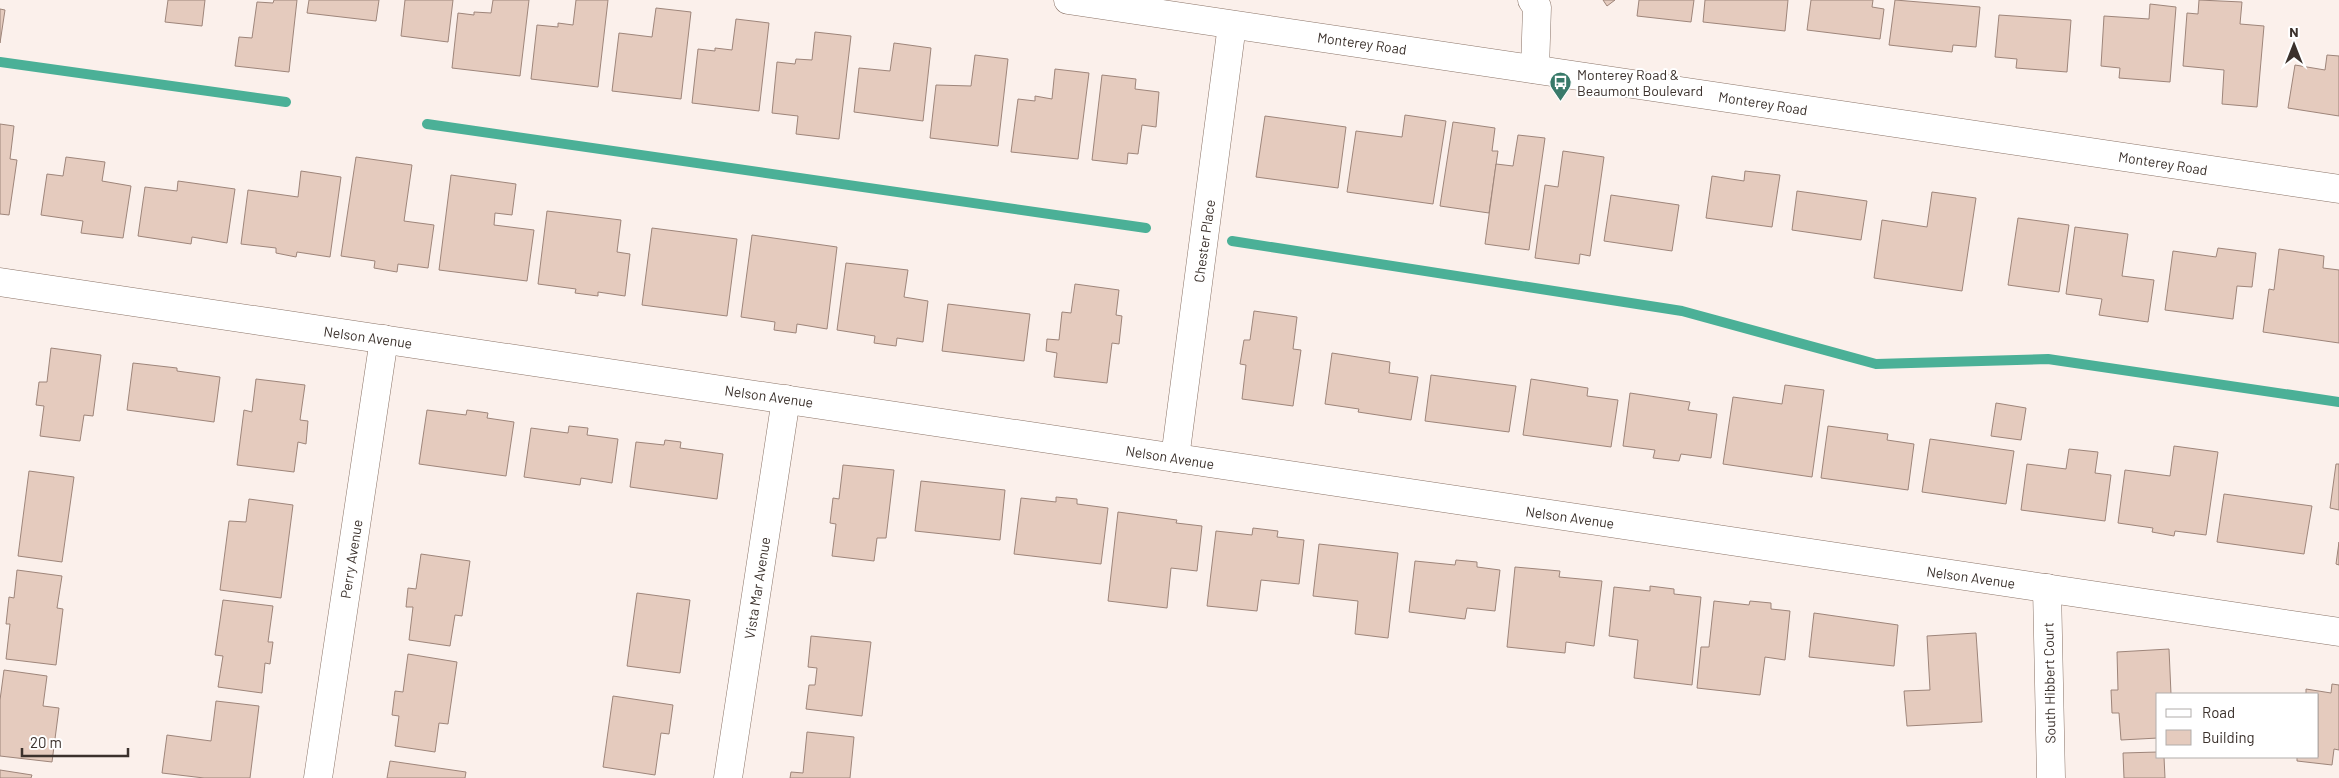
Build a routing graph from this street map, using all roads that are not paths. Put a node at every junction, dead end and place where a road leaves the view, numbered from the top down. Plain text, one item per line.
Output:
1 (1068, 0) edge
2 (1532, 0) edge
3 (1232, 24) junction
4 (1535, 69) junction
5 (2339, 189) edge
6 (0, 282) edge
7 (384, 339) junction
8 (786, 399) junction
9 (1175, 458) junction
10 (2047, 588) junction
11 (2339, 632) edge
12 (318, 778) edge
13 (728, 778) edge
14 (2051, 778) edge

1 - 3 street, Monterey Road
2 - 4 street
3 - 4 street, Monterey Road
3 - 9 street, Chester Place
4 - 5 street, Monterey Road
6 - 7 street, Nelson Avenue
7 - 8 street, Nelson Avenue
7 - 12 street, Perry Avenue
8 - 9 street, Nelson Avenue
8 - 13 street, Vista Mar Avenue
9 - 10 street, Nelson Avenue
10 - 11 street, Nelson Avenue
10 - 14 street, South Hibbert Court

